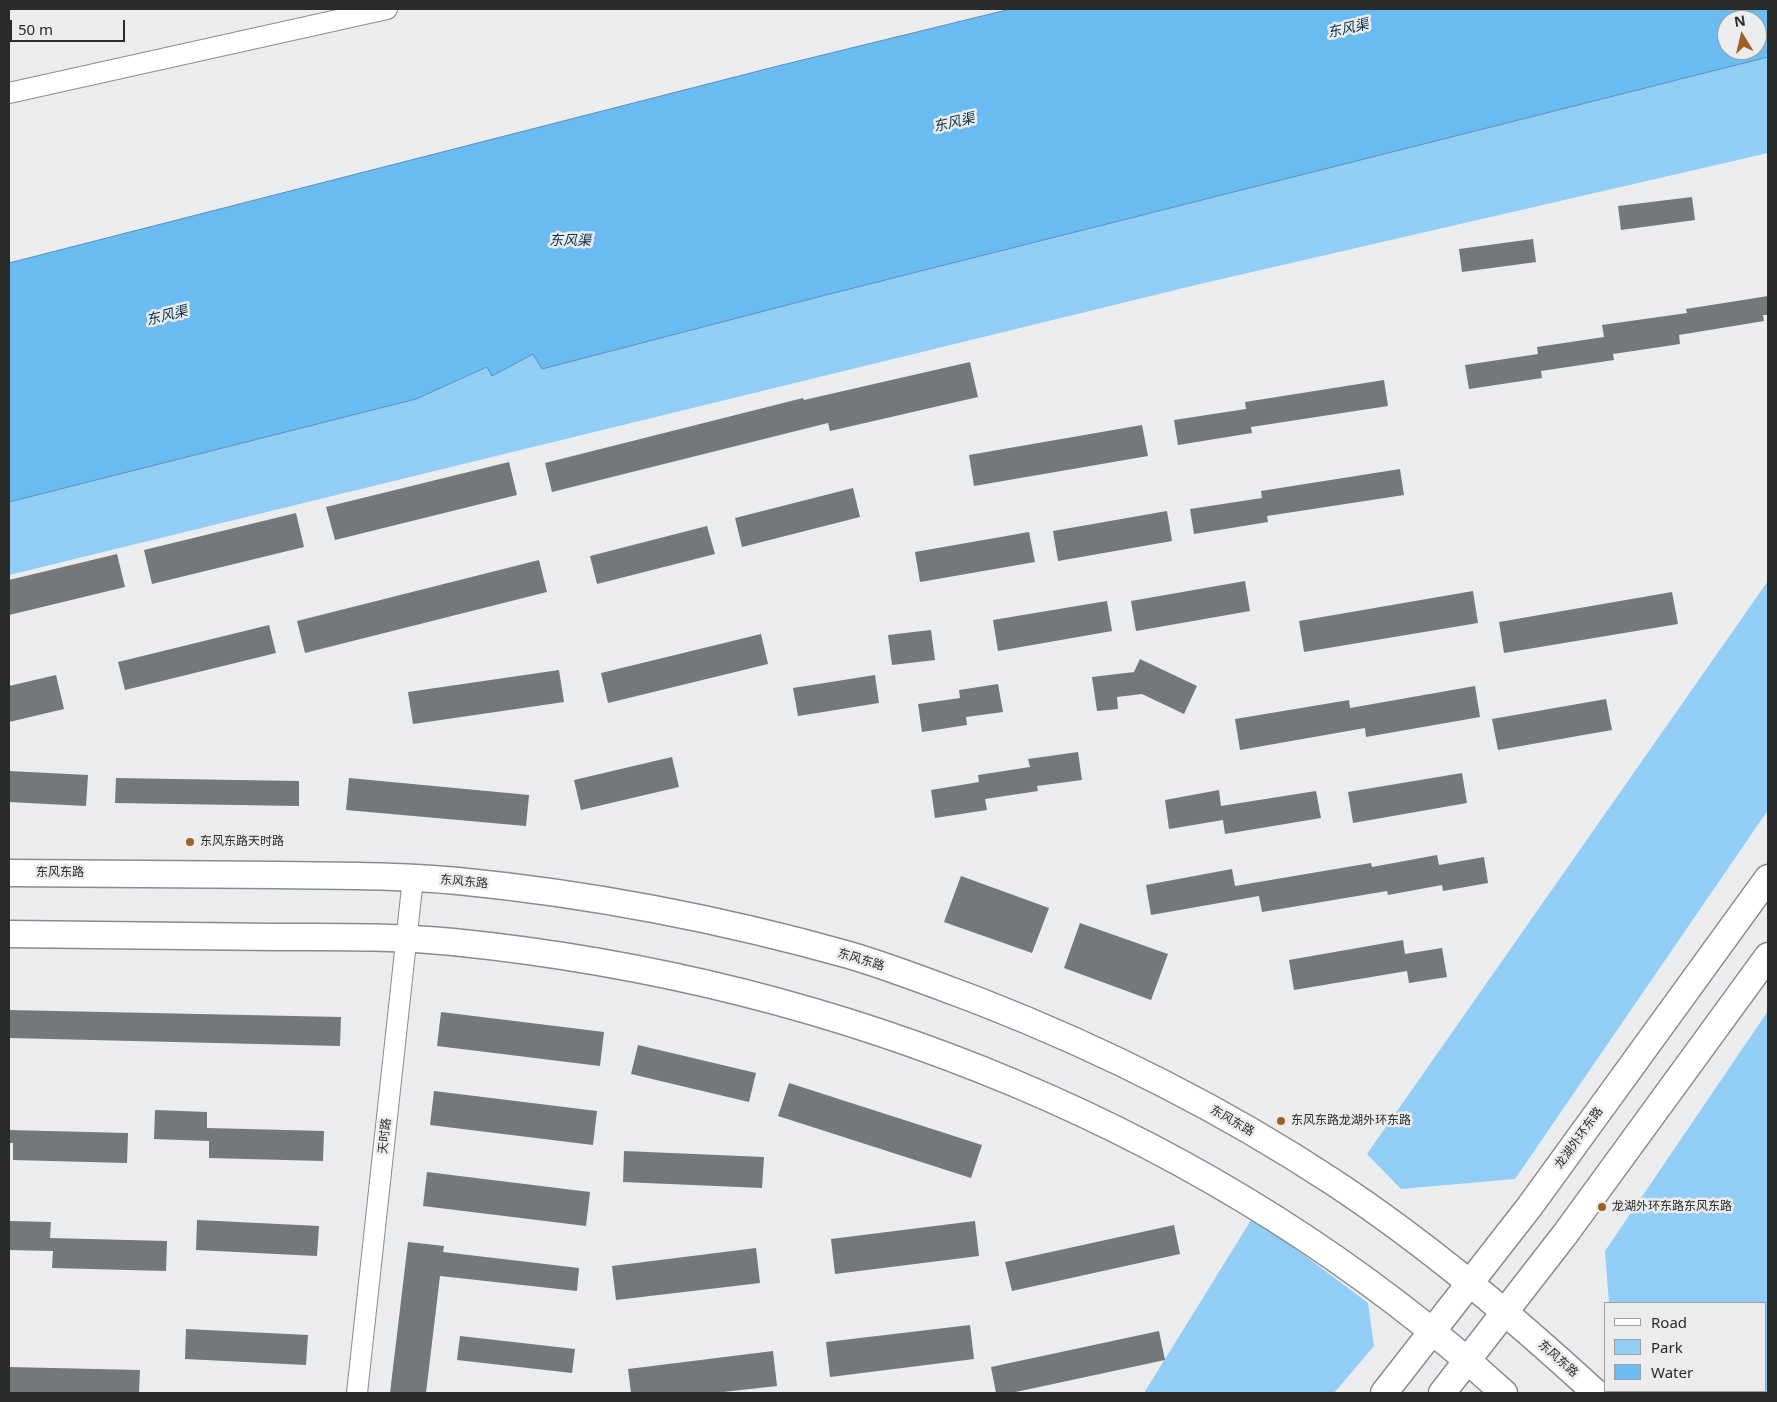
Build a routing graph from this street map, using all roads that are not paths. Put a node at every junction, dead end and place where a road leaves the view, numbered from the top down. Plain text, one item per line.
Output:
1 (387, 9) edge
2 (9, 93) edge
3 (9, 873) edge
4 (413, 878) junction
5 (1768, 878) edge
6 (9, 934) edge
7 (406, 939) junction
8 (1768, 956) edge
9 (1470, 1283) junction
10 (1505, 1312) junction
11 (1432, 1332) junction
12 (1467, 1361) junction
13 (357, 1393) edge
14 (1384, 1393) edge
15 (1442, 1393) edge
16 (1504, 1393) edge
17 (1596, 1393) edge

1 - 2 street
3 - 4 main road, 东风东路
4 - 7 street, 天时路
4 - 9 main road, 东风东路
5 - 9 main road, 龙湖外环东路
6 - 7 main road
7 - 11 main road
7 - 13 street, 天时路
8 - 10 main road
9 - 10 main road, 东风东路
9 - 11 main road, 龙湖外环东路
10 - 12 main road
10 - 17 main road, 东风东路
11 - 12 main road
11 - 14 main road, 龙湖外环东路
12 - 15 main road
12 - 16 main road

